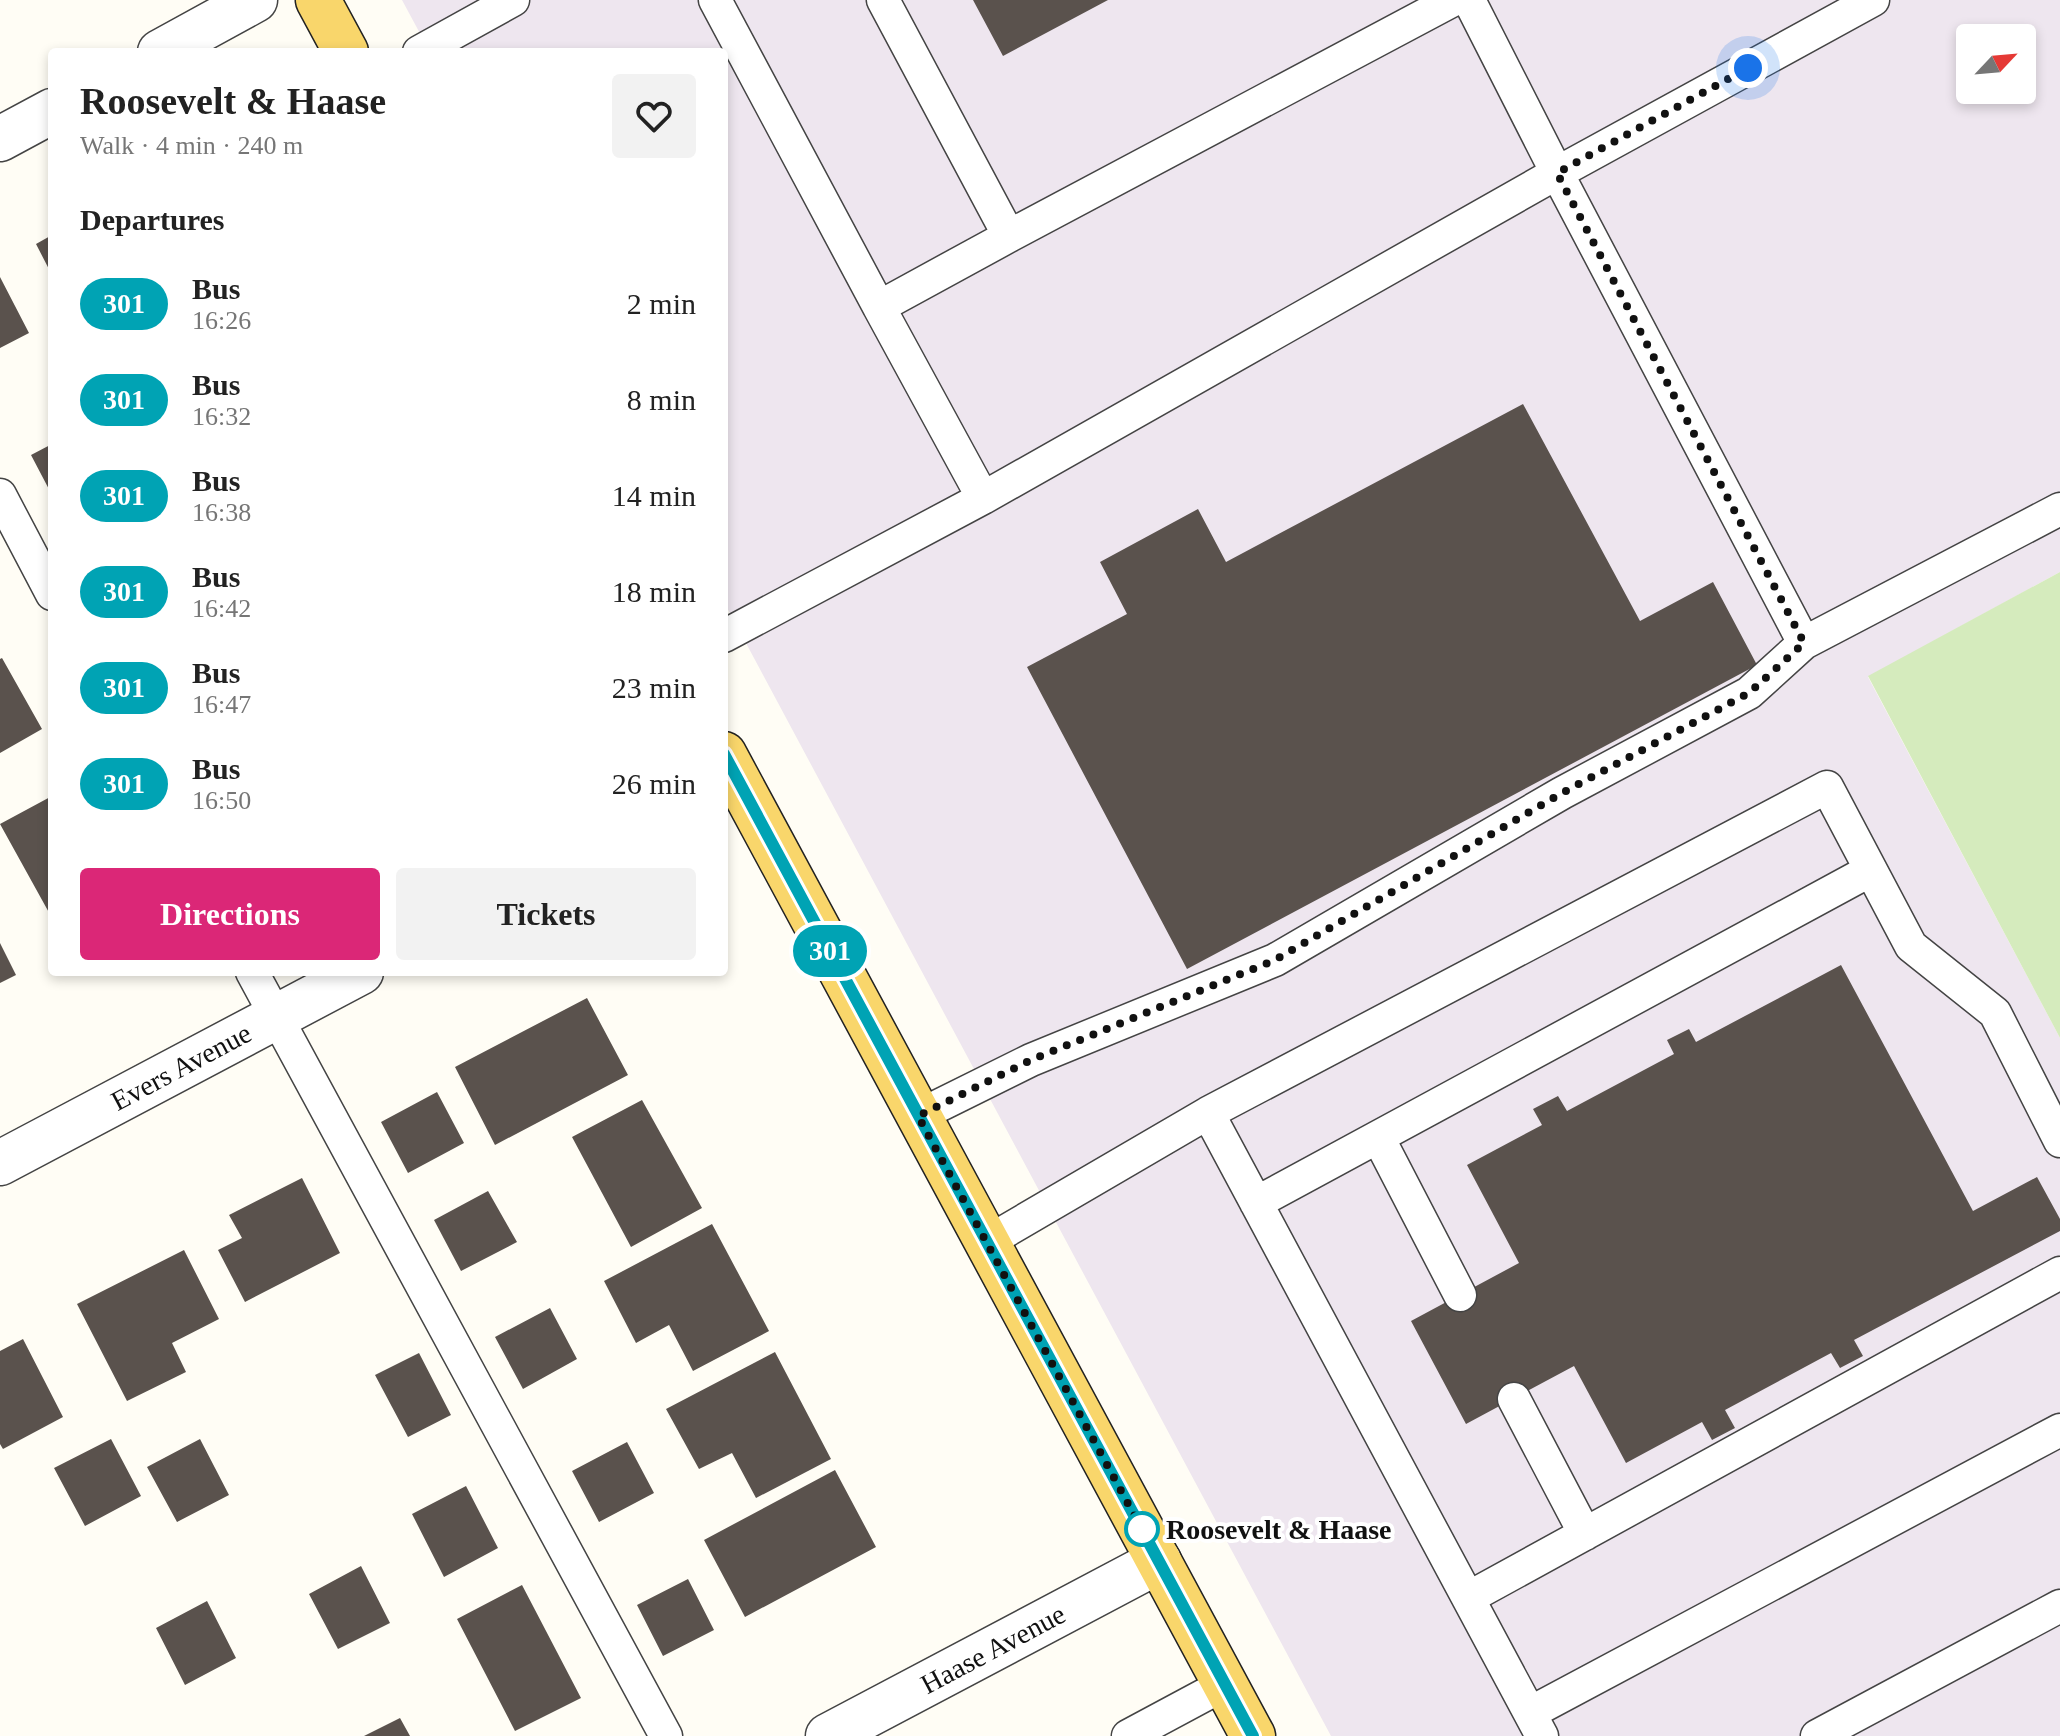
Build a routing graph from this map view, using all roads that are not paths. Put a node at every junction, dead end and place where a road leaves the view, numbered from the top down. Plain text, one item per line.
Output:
1 (255, 0) edge
2 (318, 0) edge
3 (513, 0) edge
4 (715, 0) edge
5 (883, 0) edge
6 (1453, 0) edge
7 (1469, 0) edge
8 (1873, 0) edge
9 (167, 48) edge
10 (344, 48) edge
11 (426, 48) edge
12 (48, 113) edge
13 (0, 139) edge
14 (1557, 173) junction
15 (1009, 236) junction
16 (879, 307) junction
17 (0, 495) edge
18 (983, 498) junction
19 (2060, 509) edge
20 (48, 586) edge
21 (728, 634) edge
22 (1804, 643) junction
23 (728, 769) edge
24 (1871, 870) junction
25 (254, 976) edge
26 (353, 976) edge
27 (276, 1017) junction
28 (1208, 1113) junction
29 (918, 1116) junction
30 (1378, 1137) junction
31 (2060, 1141) edge
32 (0, 1163) edge
33 (1256, 1203) junction
34 (987, 1242) junction
35 (2060, 1273) edge
36 (1460, 1295) dead end
37 (1514, 1399) dead end
38 (2060, 1430) edge
39 (1585, 1534) junction
40 (1159, 1561) junction
41 (1468, 1598) junction
42 (2060, 1606) edge
43 (1225, 1684) junction
44 (1536, 1725) edge
45 (666, 1736) edge
46 (828, 1736) edge
47 (1128, 1736) edge
48 (1253, 1736) edge
49 (1817, 1736) edge

1 - 9 street
2 - 10 main road
3 - 11 lane
4 - 16 lane
5 - 15 lane
6 - 15 lane
7 - 14 lane
8 - 14 lane
12 - 13 street
14 - 18 lane
14 - 22 lane
15 - 16 lane
16 - 18 lane
17 - 20 lane
18 - 21 lane
19 - 22 lane
22 - 29 lane
23 - 29 main road
24 - 28 lane
24 - 30 lane
24 - 31 lane
25 - 27 lane
26 - 27 street, Evers Avenue
27 - 32 street, Evers Avenue
27 - 45 lane
28 - 33 lane
28 - 34 lane
29 - 34 main road
30 - 33 lane
30 - 36 lane
33 - 41 lane
34 - 40 main road
35 - 39 lane
37 - 39 lane
38 - 44 lane
39 - 41 lane
40 - 43 main road
40 - 46 street, Haase Avenue
41 - 44 lane
42 - 49 lane
43 - 47 lane
43 - 48 main road

